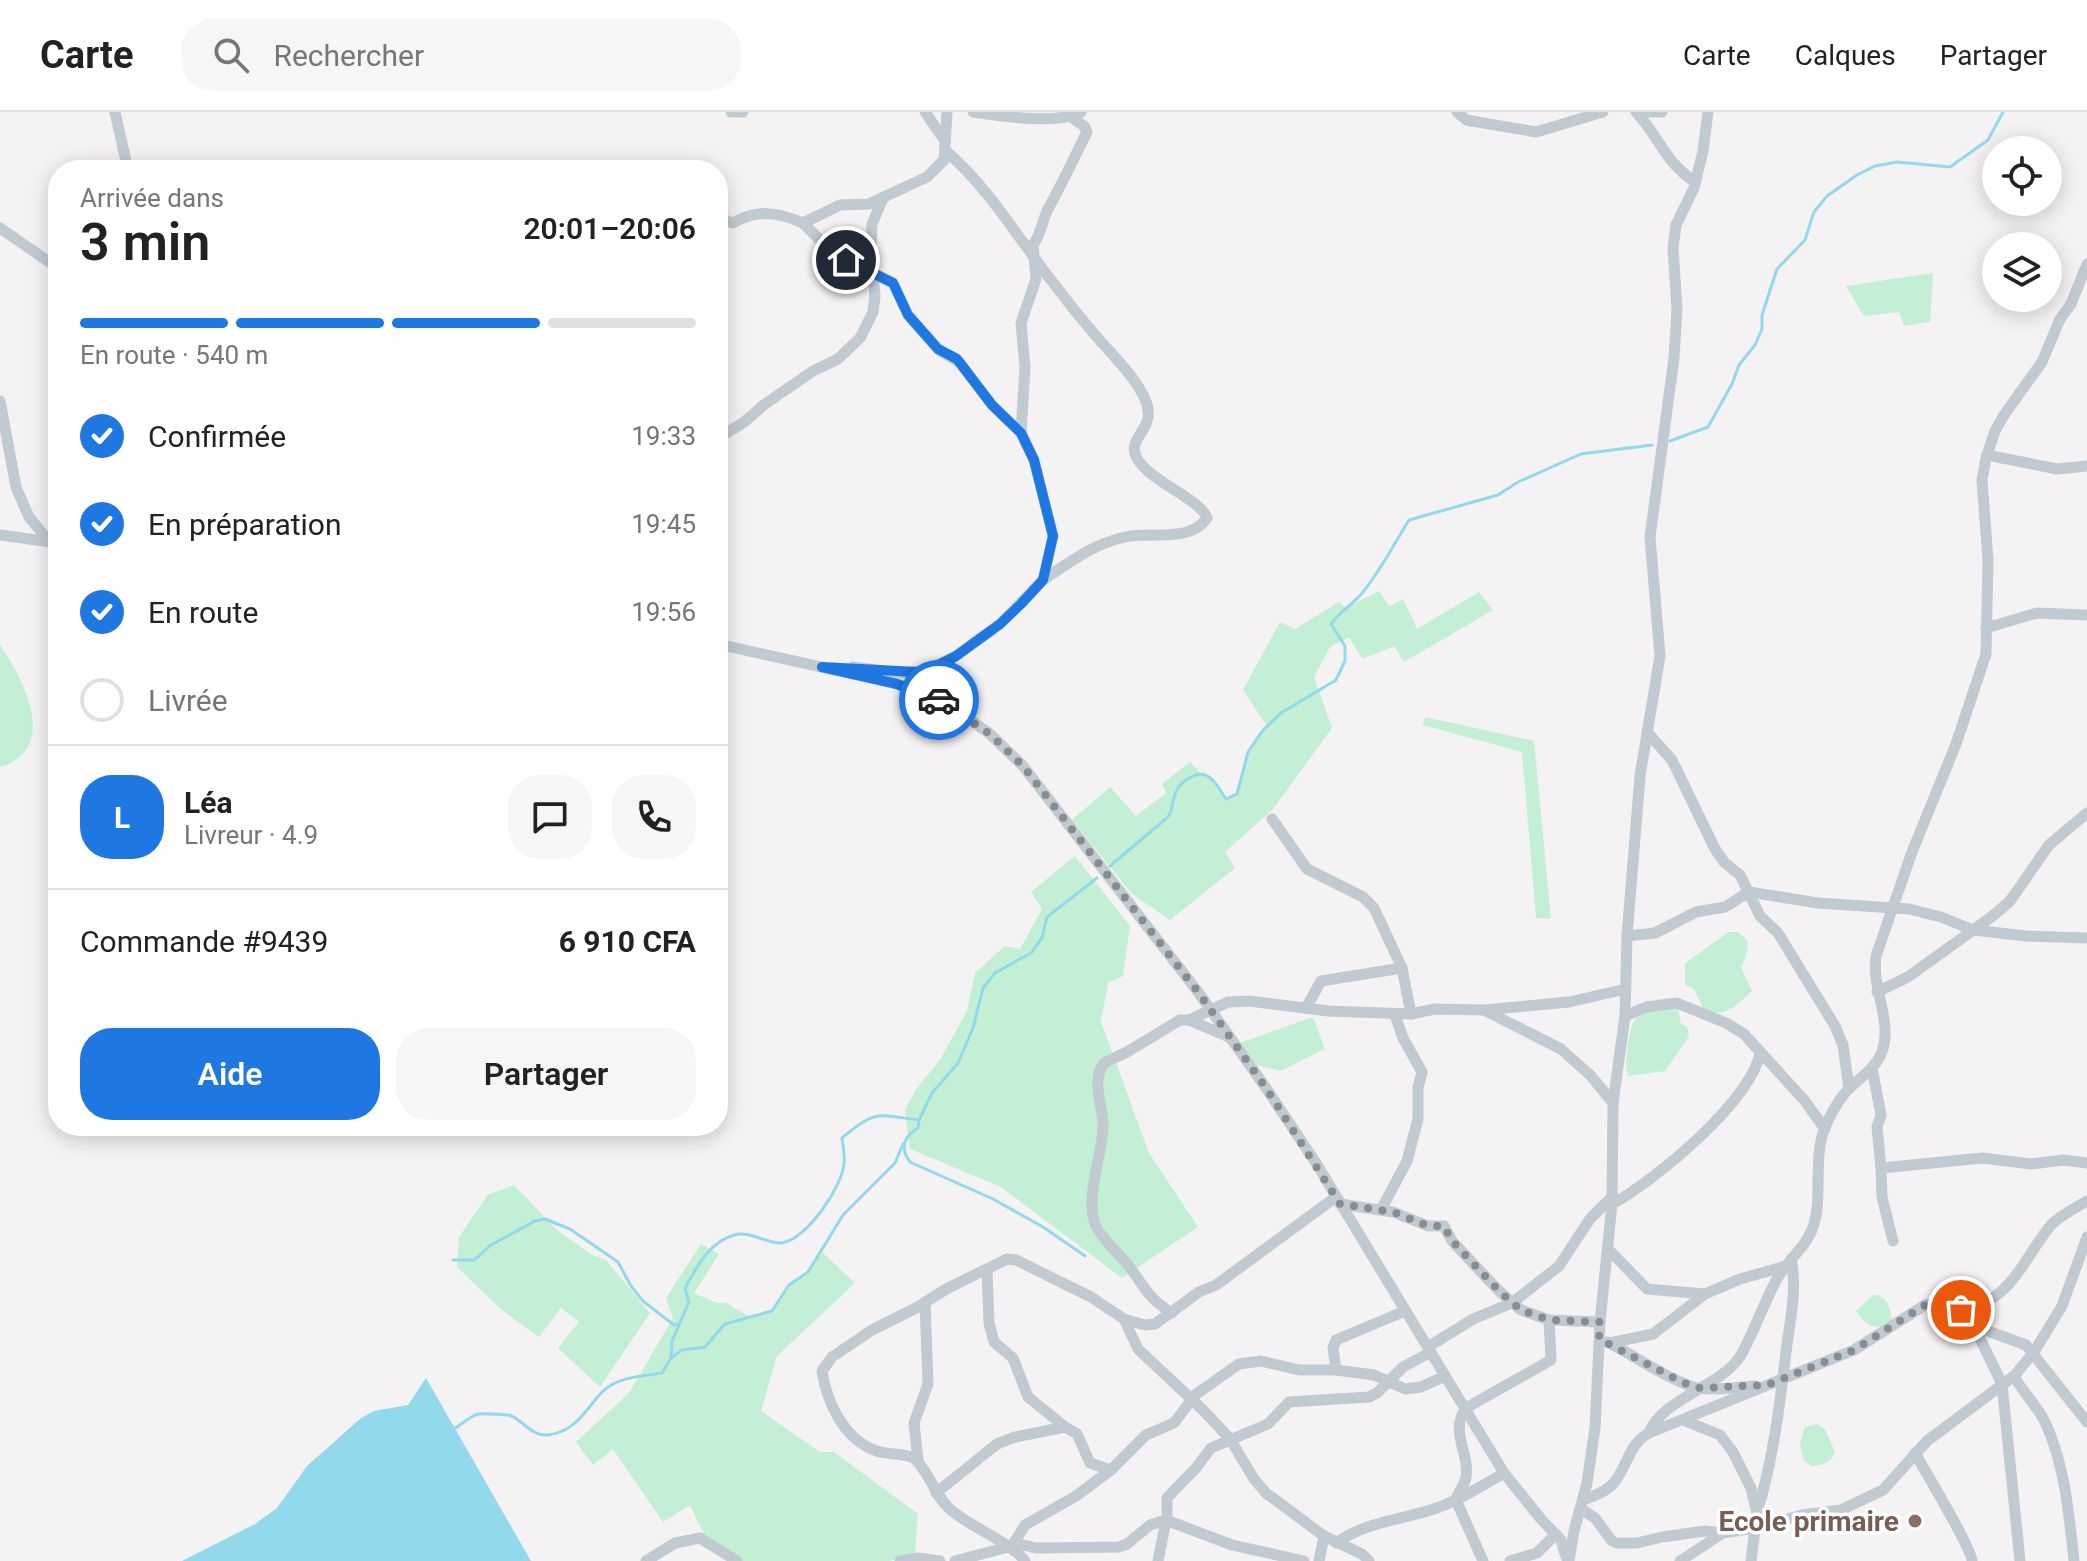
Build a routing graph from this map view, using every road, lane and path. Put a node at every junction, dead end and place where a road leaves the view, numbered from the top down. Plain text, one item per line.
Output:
1 (115, 112) edge
2 (731, 112) edge
3 (743, 112) edge
4 (925, 112) edge
5 (945, 112) edge
6 (973, 112) edge
7 (1457, 112) edge
8 (1603, 112) edge
9 (1638, 112) edge
10 (1662, 112) edge
11 (1708, 112) edge
12 (1076, 115) edge
13 (946, 146) junction
14 (126, 160) edge
15 (1695, 182) junction
16 (883, 198) junction
17 (728, 221) edge
18 (803, 223) junction
19 (0, 228) edge
20 (1036, 260) junction
21 (48, 261) edge
22 (2087, 264) edge
23 (873, 275) junction
24 (0, 401) edge
25 (728, 432) edge
26 (1021, 433) junction
27 (1987, 455) junction
28 (2087, 466) edge
29 (0, 535) edge
30 (48, 537) edge
31 (48, 541) edge
32 (1043, 580) junction
33 (2087, 615) edge
34 (1986, 628) junction
35 (728, 646) edge
36 (822, 667) junction
37 (1647, 732) junction
38 (2087, 813) edge
39 (1272, 819) dead end
40 (1749, 892) junction
41 (1891, 908) junction
42 (1973, 930) junction
43 (1627, 936) junction
44 (2087, 938) edge
45 (1402, 968) junction
46 (1626, 989) junction
47 (1877, 992) junction
48 (1306, 1008) junction
49 (1484, 1010) junction
50 (1211, 1011) junction
51 (1411, 1014) junction
52 (1395, 1015) junction
53 (1625, 1016) junction
54 (1189, 1020) junction
55 (1229, 1037) junction
56 (1760, 1053) junction
57 (1872, 1068) junction
58 (1849, 1089) junction
59 (1613, 1103) junction
60 (1825, 1129) junction
61 (2087, 1163) edge
62 (1881, 1168) junction
63 (1338, 1200) junction
64 (1612, 1200) junction
65 (2087, 1201) edge
66 (1381, 1210) junction
67 (2087, 1237) edge
68 (1893, 1241) dead end
69 (1608, 1249) junction
70 (1788, 1262) junction
71 (987, 1271) junction
72 (1705, 1294) junction
73 (925, 1302) junction
74 (1512, 1303) junction
75 (1961, 1310) junction
76 (1405, 1311) junction
77 (1172, 1313) junction
78 (1124, 1319) junction
79 (1549, 1320) junction
80 (1600, 1322) junction
81 (1974, 1326) junction
82 (1604, 1341) junction
83 (1430, 1350) junction
84 (2034, 1352) junction
85 (1336, 1370) junction
86 (1445, 1376) junction
87 (2014, 1376) junction
88 (1784, 1377) junction
89 (1387, 1381) junction
90 (2002, 1384) junction
91 (1767, 1385) junction
92 (1700, 1388) junction
93 (1191, 1398) junction
94 (1466, 1408) junction
95 (1683, 1420) junction
96 (2087, 1422) edge
97 (1065, 1427) junction
98 (1649, 1433) junction
99 (1230, 1439) junction
100 (1915, 1453) junction
101 (918, 1461) junction
102 (1111, 1470) junction
103 (1504, 1473) junction
104 (936, 1493) junction
105 (1456, 1500) junction
106 (1582, 1504) junction
107 (1757, 1513) junction
108 (1166, 1520) junction
109 (1756, 1528) junction
110 (1723, 1533) junction
111 (1556, 1534) junction
112 (1324, 1536) junction
113 (1336, 1543) junction
114 (1011, 1545) junction
115 (1288, 1560) edge
116 (646, 1561) edge
117 (737, 1561) edge
118 (900, 1561) edge
119 (940, 1561) edge
120 (955, 1561) edge
121 (1025, 1561) edge
122 (1158, 1561) edge
123 (1304, 1561) edge
124 (1319, 1561) edge
125 (1369, 1561) edge
126 (1483, 1561) edge
127 (1510, 1561) edge
128 (1568, 1561) edge
129 (1680, 1561) edge
130 (1751, 1561) edge
131 (1972, 1561) edge
132 (2020, 1561) edge
133 (2074, 1561) edge

1 - 14 street
2 - 3 street
4 - 13 street
5 - 13 street
6 - 12 street
7 - 8 street
9 - 10 street
9 - 15 street
11 - 15 street
12 - 20 street
13 - 16 street
13 - 20 street
15 - 37 street
16 - 18 street
16 - 23 street
17 - 18 street
18 - 23 street
19 - 21 street
20 - 26 street
20 - 32 street
22 - 27 street
23 - 25 street
23 - 26 street
24 - 30 street
26 - 32 street
27 - 28 street
27 - 34 street
29 - 31 street
32 - 36 street
33 - 34 street
34 - 41 street
35 - 36 street
36 - 50 street
37 - 40 street
37 - 43 street
38 - 42 street
39 - 45 street
40 - 41 street
40 - 43 street
40 - 58 street
41 - 42 street
41 - 47 street
42 - 44 street
42 - 47 street
43 - 46 street
45 - 48 street
45 - 51 street
46 - 49 street
46 - 53 street
47 - 57 street
48 - 50 street
48 - 52 street
49 - 51 street
49 - 59 street
50 - 54 street
50 - 55 street
51 - 52 street
52 - 66 street
53 - 56 street
53 - 59 street
54 - 55 street
54 - 77 street
55 - 63 street
56 - 60 street
56 - 64 street
57 - 58 street
57 - 62 street
58 - 60 street
59 - 64 street
60 - 70 street
61 - 62 street
62 - 68 street
63 - 66 street
63 - 76 street
63 - 77 street
64 - 69 street
64 - 74 street
65 - 75 street
66 - 74 street
67 - 84 street
69 - 72 street
69 - 80 street
70 - 72 street
70 - 88 street
70 - 92 street
71 - 73 street
71 - 78 street
71 - 97 street
72 - 82 street
73 - 101 street
73 - 101 street
74 - 79 street
74 - 83 street
75 - 81 street
75 - 88 street
76 - 83 street
76 - 85 street
77 - 78 street
78 - 93 street
79 - 80 street
79 - 94 street
80 - 82 street
81 - 84 street
81 - 90 street
82 - 92 street
82 - 106 street
83 - 86 street
83 - 89 street
84 - 87 street
84 - 96 street
85 - 89 street
85 - 93 street
86 - 89 street
86 - 94 street
87 - 90 street
87 - 133 street
88 - 91 street
88 - 107 street
89 - 99 street
90 - 100 street
90 - 132 street
91 - 92 street
91 - 95 street
92 - 98 street
93 - 99 street
93 - 102 street
94 - 103 street
94 - 105 street
95 - 98 street
95 - 107 street
97 - 102 street
97 - 104 street
98 - 106 street
99 - 108 street
99 - 112 street
100 - 109 street
100 - 131 street
101 - 104 street
102 - 114 street
103 - 105 street
103 - 111 street
104 - 114 street
105 - 113 street
105 - 126 street
106 - 110 street
106 - 128 street
107 - 109 street
108 - 114 street
108 - 115 street
108 - 122 street
109 - 110 street
109 - 130 street
110 - 129 street
111 - 127 street
111 - 128 street
112 - 113 street
112 - 124 street
113 - 125 street
114 - 120 street
114 - 121 street
115 - 123 street
116 - 117 street
118 - 119 street

